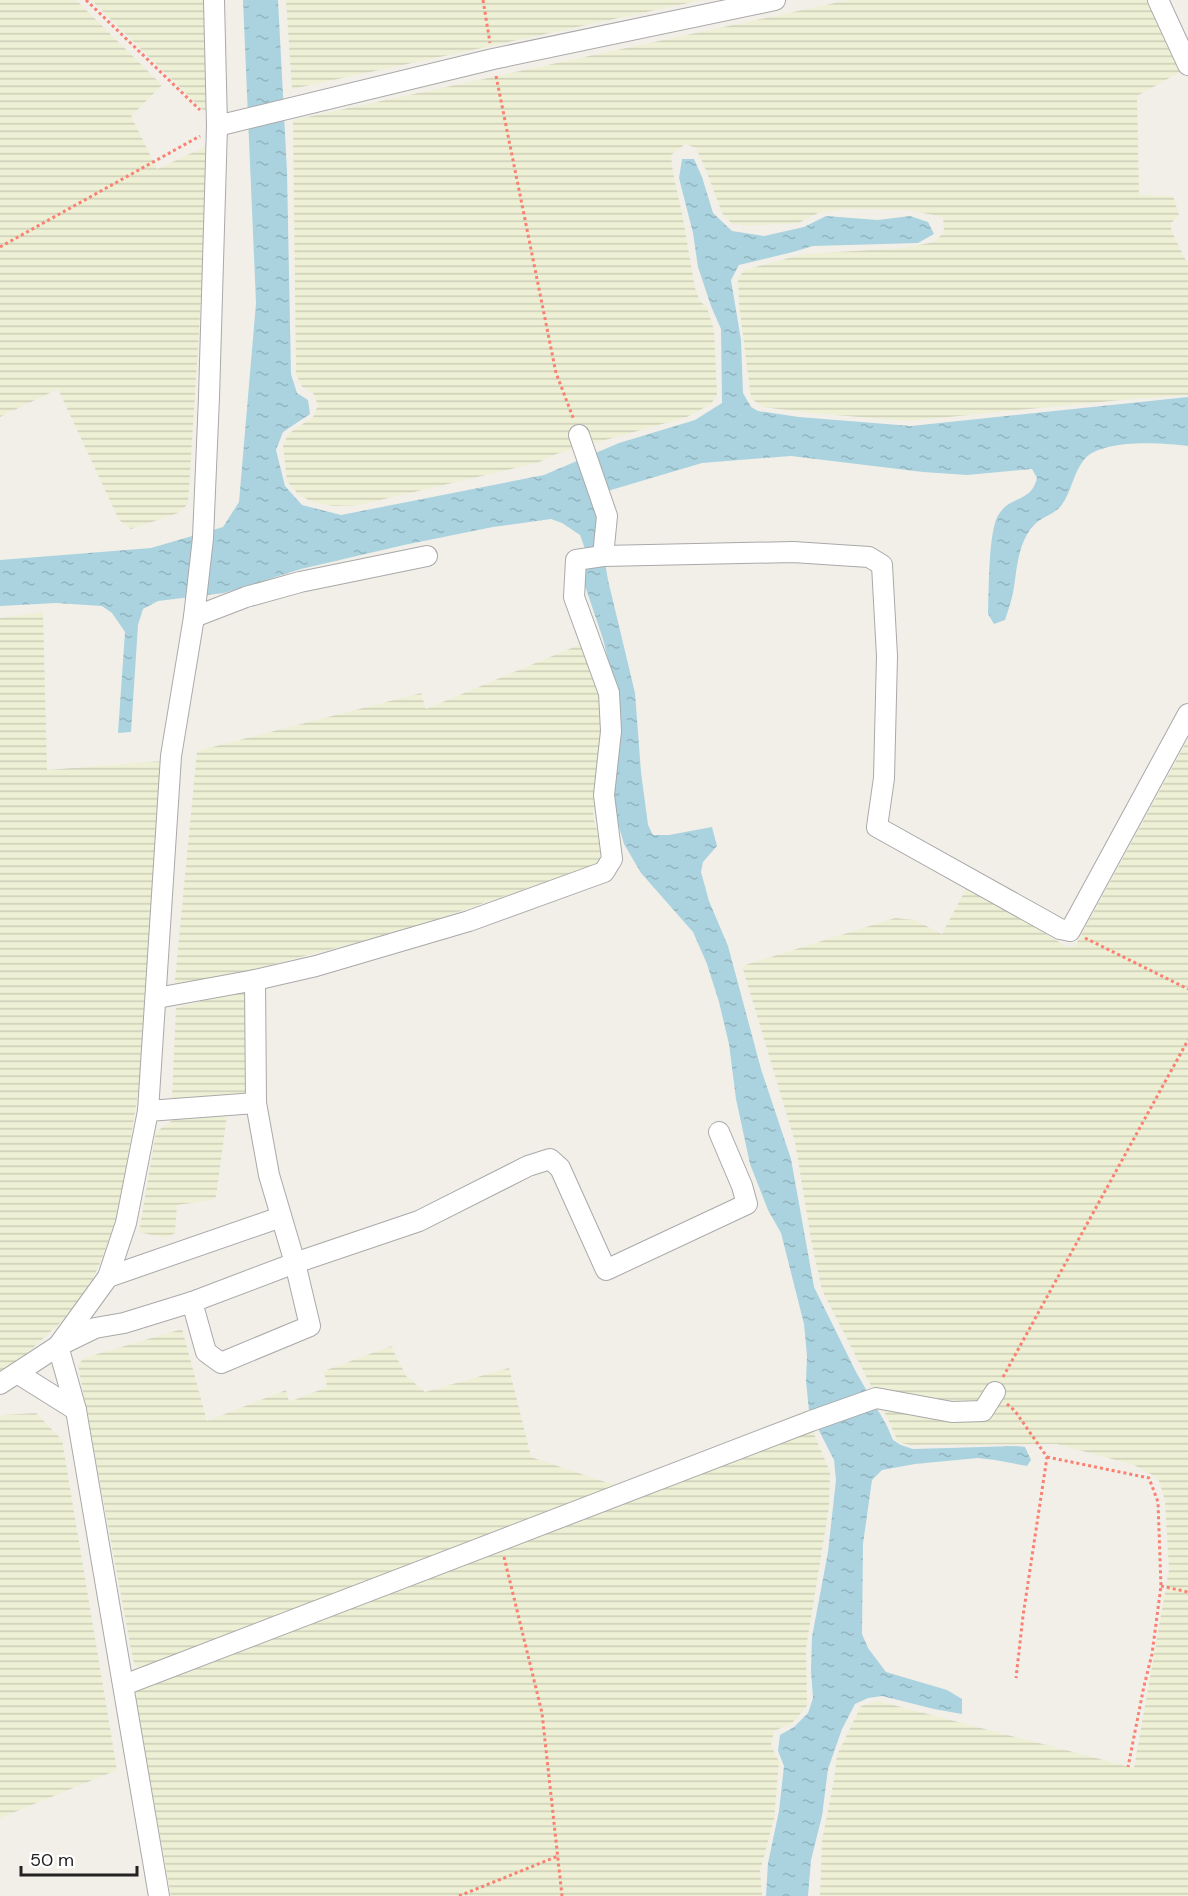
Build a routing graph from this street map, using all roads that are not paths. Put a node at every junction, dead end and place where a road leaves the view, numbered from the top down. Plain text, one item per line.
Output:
1 (214, 0) edge
2 (775, 0) edge
3 (1158, 0) edge
4 (1188, 65) edge
5 (217, 126) junction
6 (579, 435) road end
7 (427, 556) dead end
8 (603, 556) junction
9 (195, 612) junction
10 (1188, 714) edge
11 (255, 980) junction
12 (157, 998) junction
13 (256, 1103) junction
14 (148, 1111) junction
15 (719, 1132) dead end
16 (281, 1217) junction
17 (296, 1263) junction
18 (108, 1277) junction
19 (192, 1302) junction
20 (58, 1346) junction
21 (17, 1373) junction
22 (0, 1384) edge
23 (995, 1392) road end
24 (75, 1410) junction
25 (124, 1685) junction
26 (159, 1896) edge

1 - 5 street
2 - 5 street
3 - 4 street
5 - 9 street
6 - 8 street
7 - 9 street
8 - 10 street
8 - 11 street
9 - 12 street
11 - 12 street
11 - 13 street
12 - 14 street
13 - 14 street
13 - 16 street
14 - 18 street
15 - 17 street
16 - 17 street
16 - 18 street
17 - 19 street
17 - 19 street
18 - 20 street
19 - 20 street
20 - 21 street
20 - 24 street
21 - 22 street
21 - 24 street
23 - 25 street
24 - 25 street
25 - 26 street

